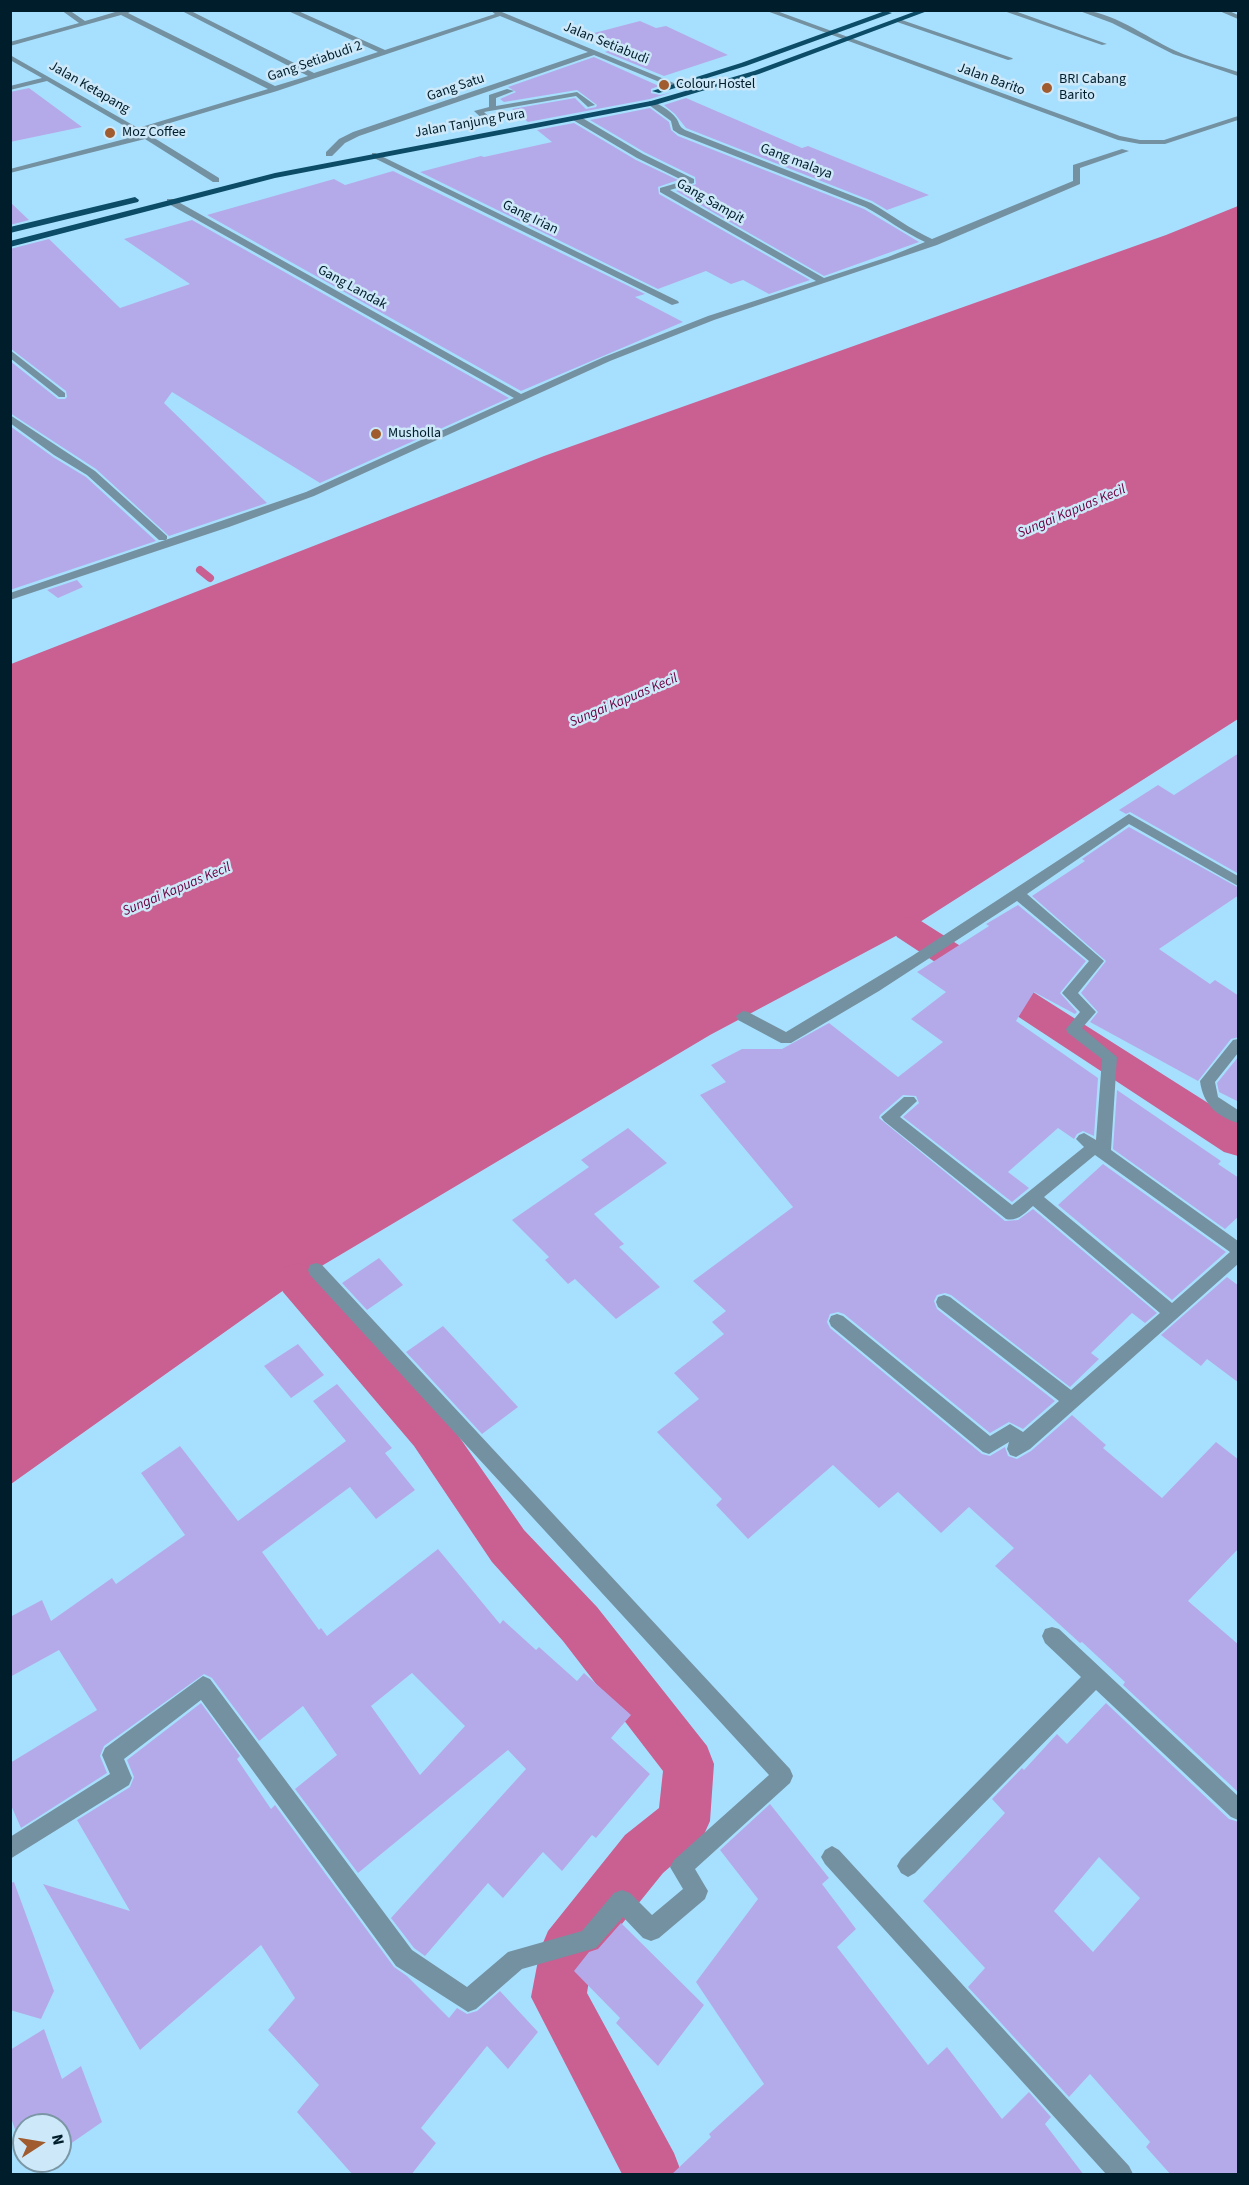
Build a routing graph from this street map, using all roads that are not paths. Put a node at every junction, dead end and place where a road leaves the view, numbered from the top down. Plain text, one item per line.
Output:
1 (64, 10) edge
2 (183, 10) edge
3 (289, 10) edge
4 (493, 10) edge
5 (767, 10) edge
6 (896, 10) edge
7 (927, 10) edge
8 (1004, 10) edge
9 (1080, 10) edge
10 (1220, 10) edge
11 (127, 12) edge
12 (501, 14) junction
13 (1239, 17) edge
14 (899, 21) junction
15 (84, 23) junction
16 (826, 33) junction
17 (845, 40) junction
18 (10, 44) edge
19 (1104, 44) dead end
20 (383, 52) junction
21 (596, 52) junction
22 (10, 57) edge
23 (1010, 59) dead end
24 (1239, 74) edge
25 (314, 76) junction
26 (48, 79) junction
27 (677, 86) junction
28 (10, 88) edge
29 (274, 89) junction
30 (510, 91) dead end
31 (645, 93) dead end
32 (652, 103) junction
33 (595, 104) joint
34 (493, 108) junction
35 (576, 118) junction
36 (1239, 118) edge
37 (493, 124) junction
38 (470, 128) dead end
39 (137, 131) junction
40 (146, 136) junction
41 (380, 145) dead end
42 (369, 147) dead end
43 (350, 150) dead end
44 (1125, 151) dead end
45 (328, 154) junction
46 (375, 155) junction
47 (317, 157) dead end
48 (283, 164) dead end
49 (261, 170) dead end
50 (10, 171) edge
51 (227, 177) dead end
52 (216, 180) junction
53 (206, 182) dead end
54 (146, 197) dead end
55 (170, 201) junction
56 (96, 209) junction
57 (107, 219) junction
58 (10, 230) edge
59 (934, 243) junction
60 (10, 244) edge
61 (822, 281) junction
62 (675, 303) dead end
63 (10, 353) edge
64 (62, 395) dead end
65 (521, 398) junction
66 (10, 418) edge
67 (163, 538) dead end
68 (10, 597) edge
69 (1239, 882) edge
70 (1018, 894) junction
71 (743, 1016) dead end
72 (1239, 1044) edge
73 (909, 1101) dead end
74 (1239, 1117) edge
75 (1094, 1146) junction
76 (1033, 1197) junction
77 (1239, 1249) edge
78 (1239, 1255) edge
79 (316, 1269) dead end
80 (944, 1302) dead end
81 (1173, 1314) junction
82 (837, 1321) dead end
83 (1072, 1401) junction
84 (1052, 1636) dead end
85 (1095, 1677) junction
86 (1239, 1810) edge
87 (10, 1849) edge
88 (832, 1857) dead end
89 (908, 1866) dead end
90 (1120, 2175) edge

1 - 15 street
2 - 25 street
3 - 20 street
4 - 12 street, Jalan Setiabudi
5 - 16 street, Jalan Barito
6 - 16 highway
7 - 14 highway, Jalan Tanjung Pura
8 - 19 street
9 - 24 street
10 - 13 street
11 - 15 street
11 - 29 street
12 - 20 street, Gang Setiabudi 2
12 - 21 street, Jalan Setiabudi
14 - 17 highway, Jalan Tanjung Pura
14 - 23 street
15 - 18 street
16 - 17 street, Jalan Barito
16 - 27 highway
17 - 32 highway, Jalan Tanjung Pura
17 - 36 street, Jalan Barito
20 - 25 street, Gang Setiabudi 2
21 - 27 street, Jalan Setiabudi
21 - 45 street, Gang Satu
22 - 26 street, Jalan Ketapang
25 - 29 street, Gang Setiabudi 2
26 - 28 street
26 - 39 street, Jalan Ketapang
27 - 31 highway
29 - 39 street, Gang Setiabudi 2
30 - 34 street
32 - 35 highway, Jalan Tanjung Pura
32 - 59 street, Gang malaya
33 - 34 street
33 - 37 highway, Jalan Tanjung Pura
34 - 37 street
35 - 46 highway, Jalan Tanjung Pura
35 - 61 street, Gang Sampit
37 - 38 highway, Jalan Tanjung Pura
39 - 40 street, Jalan Ketapang
40 - 50 street
40 - 52 street, Jalan Ketapang
41 - 42 highway
43 - 45 highway
44 - 59 street
45 - 47 highway
46 - 55 highway, Jalan Tanjung Pura
46 - 62 street, Gang Irian
48 - 49 highway
51 - 52 highway
52 - 53 highway
54 - 56 highway
55 - 57 highway, Jalan Tanjung Pura
55 - 65 street, Gang Landak
56 - 57 highway
56 - 58 highway
57 - 60 highway, Jalan Tanjung Pura
59 - 61 street
61 - 65 street
63 - 64 street
65 - 68 street
66 - 67 street
69 - 70 street
70 - 71 street
70 - 75 street
72 - 74 street
73 - 76 street
75 - 76 street
75 - 77 street
76 - 81 street
78 - 81 street
79 - 87 street
80 - 83 street
81 - 83 street
82 - 83 street
84 - 85 street
85 - 86 street
85 - 89 street
88 - 90 street

